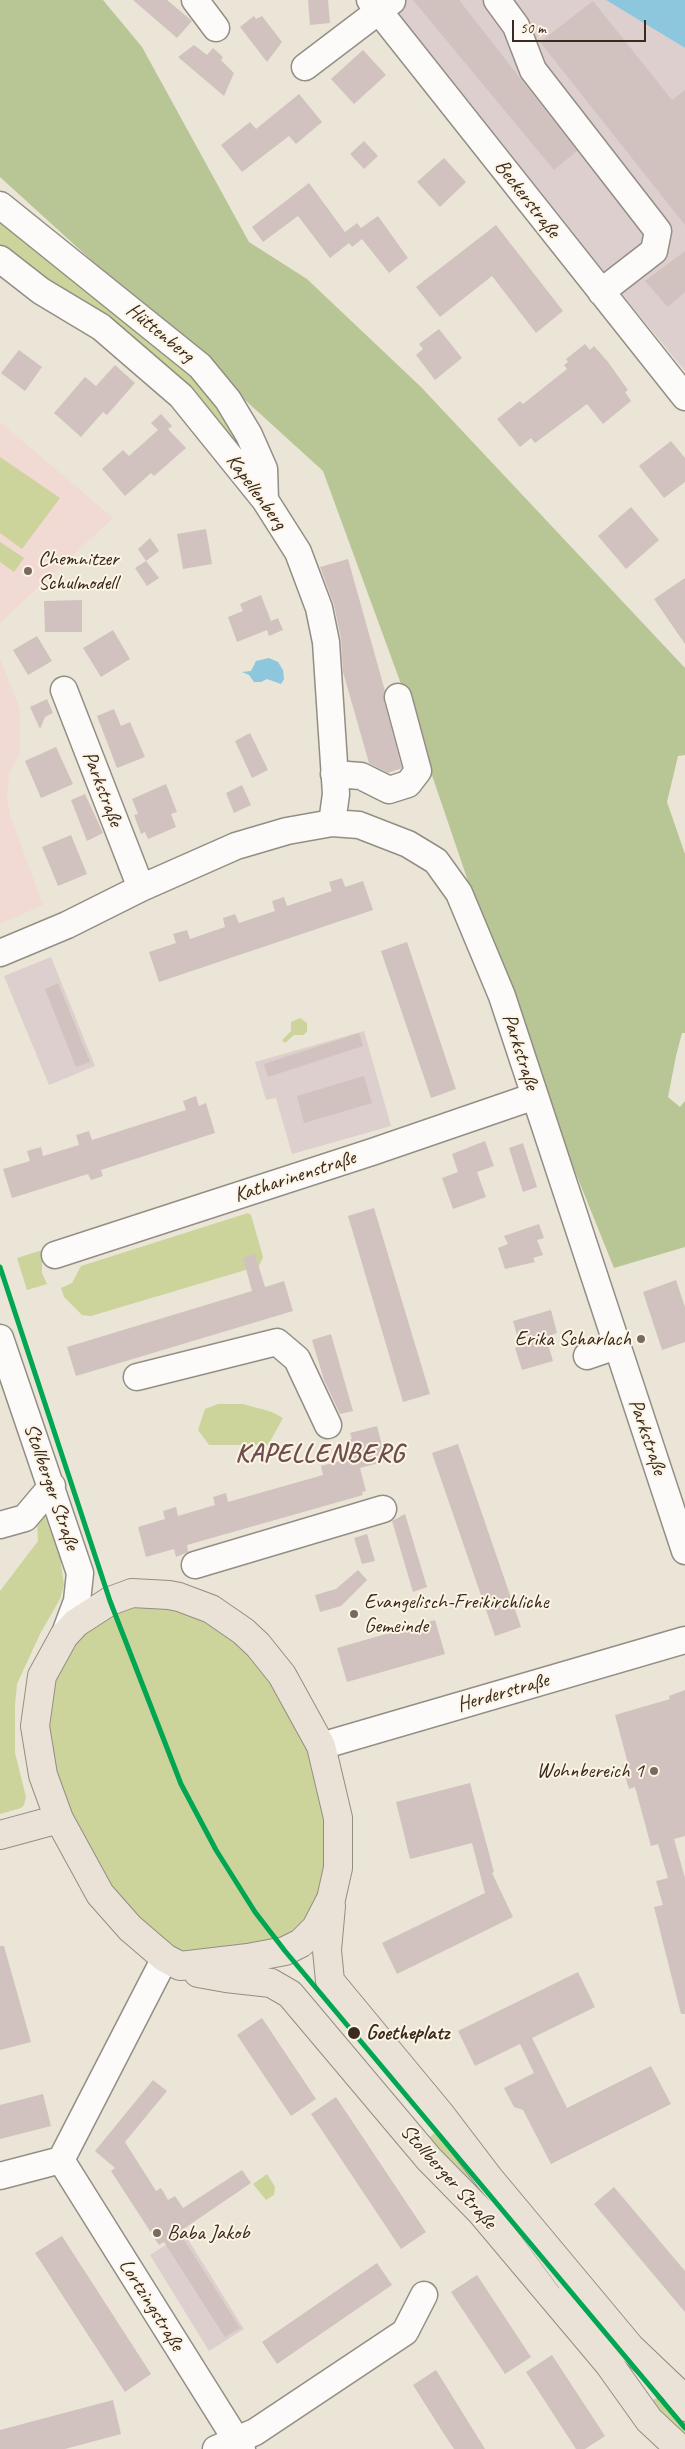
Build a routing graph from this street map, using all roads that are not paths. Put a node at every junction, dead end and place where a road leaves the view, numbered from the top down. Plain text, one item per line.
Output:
1 (195, 0) edge
2 (497, 0) edge
3 (381, 4) edge
4 (216, 28) dead end
5 (305, 67) dead end
6 (0, 205) edge
7 (0, 259) edge
8 (601, 292) junction
9 (685, 397) edge
10 (265, 500) junction
11 (64, 690) dead end
12 (398, 698) dead end
13 (334, 774) junction
14 (332, 823) junction
15 (141, 888) junction
16 (0, 953) edge
17 (535, 1096) junction
18 (55, 1255) dead end
19 (0, 1338) edge
20 (616, 1346) junction
21 (587, 1356) dead end
22 (136, 1377) dead end
23 (328, 1425) dead end
24 (52, 1486) junction
25 (383, 1509) dead end
26 (0, 1526) edge
27 (685, 1550) edge
28 (195, 1565) dead end
29 (64, 1636) junction
30 (685, 1640) edge
31 (321, 1746) junction
32 (59, 1818) junction
33 (0, 1835) edge
34 (331, 1899) junction
35 (172, 1962) junction
36 (62, 2160) junction
37 (0, 2176) edge
38 (424, 2295) dead end
39 (685, 2407) edge
40 (232, 2446) edge
41 (680, 2449) edge

1 - 4 street
2 - 8 street
3 - 5 street
3 - 8 street, Beckerstraße
6 - 10 street, Hüttenberg
7 - 10 street, Kapellenberg
8 - 9 street, Beckerstraße
10 - 13 street, Kapellenberg
11 - 15 street, Parkstraße
12 - 13 street
13 - 14 street, Kapellenberg
14 - 15 street, Parkstraße
14 - 17 street, Parkstraße
15 - 16 street, Parkstraße
17 - 18 street, Katharinenstraße
17 - 20 street, Parkstraße
19 - 24 street, Stollberger Straße
20 - 21 street
20 - 27 street, Parkstraße
22 - 23 street
24 - 26 street
24 - 29 street, Stollberger Straße
25 - 28 street
29 - 31 main road
29 - 32 main road
30 - 31 street, Herderstraße
31 - 34 main road
32 - 33 main road
32 - 35 main road
34 - 35 main road
34 - 39 main road, Stollberger Straße
35 - 36 street
35 - 41 main road, Stollberger Straße
36 - 37 street
36 - 40 street, Lortzingstraße
38 - 40 street

